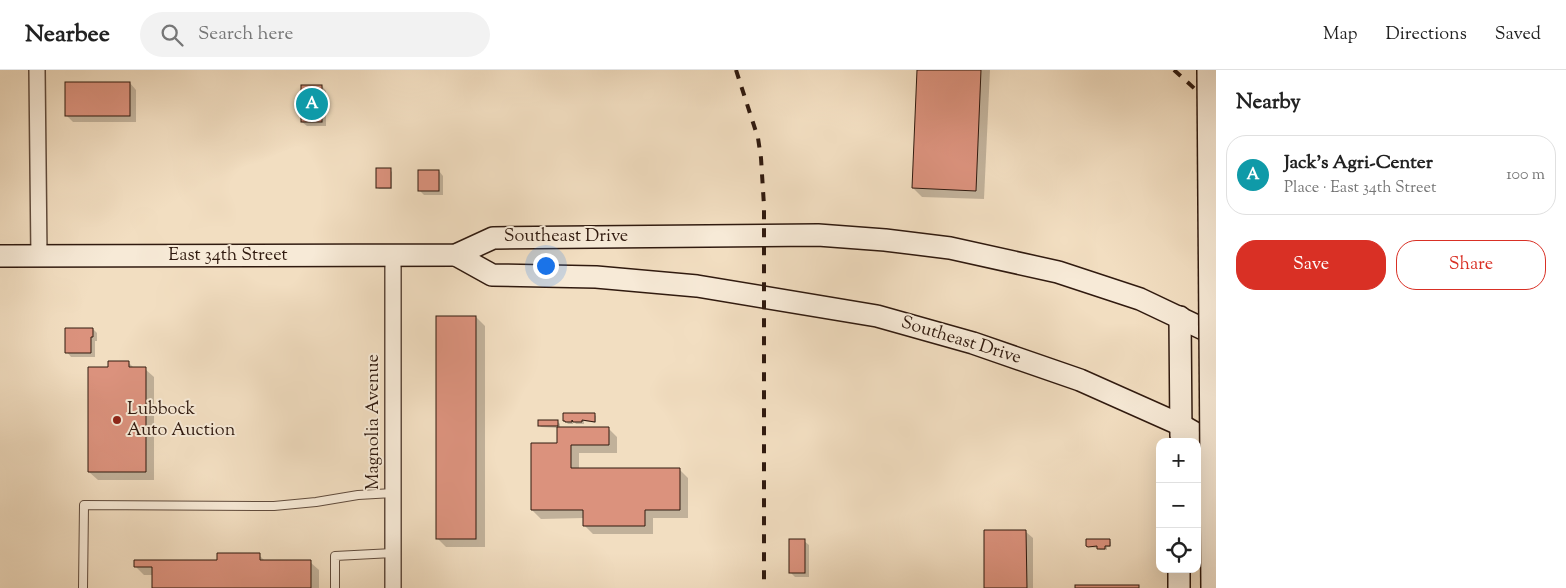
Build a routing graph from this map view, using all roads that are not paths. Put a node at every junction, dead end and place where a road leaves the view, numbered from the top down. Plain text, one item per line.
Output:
1 (37, 70) edge
2 (1208, 70) edge
3 (0, 256) edge
4 (39, 256) junction
5 (392, 256) junction
6 (456, 256) junction
7 (1180, 316) junction
8 (1216, 335) edge
9 (1181, 433) edge
10 (1216, 445) edge
11 (393, 493) junction
12 (393, 554) junction
13 (1179, 573) edge
14 (83, 588) edge
15 (335, 588) edge
16 (393, 588) edge
17 (1179, 588) edge
18 (1212, 588) edge

1 - 4 street
2 - 18 main road, bridge
3 - 4 main road, East 34th Street
4 - 5 main road, East 34th Street
5 - 6 main road, East 34th Street
5 - 11 street, Magnolia Avenue
6 - 7 main road, Southeast Drive
6 - 9 main road, Southeast Drive
7 - 8 main road, Southeast Drive
7 - 9 main road
9 - 10 main road, Southeast Drive
11 - 12 street, Magnolia Avenue
11 - 14 lane
12 - 15 lane
12 - 16 street, Magnolia Avenue
13 - 17 main road

